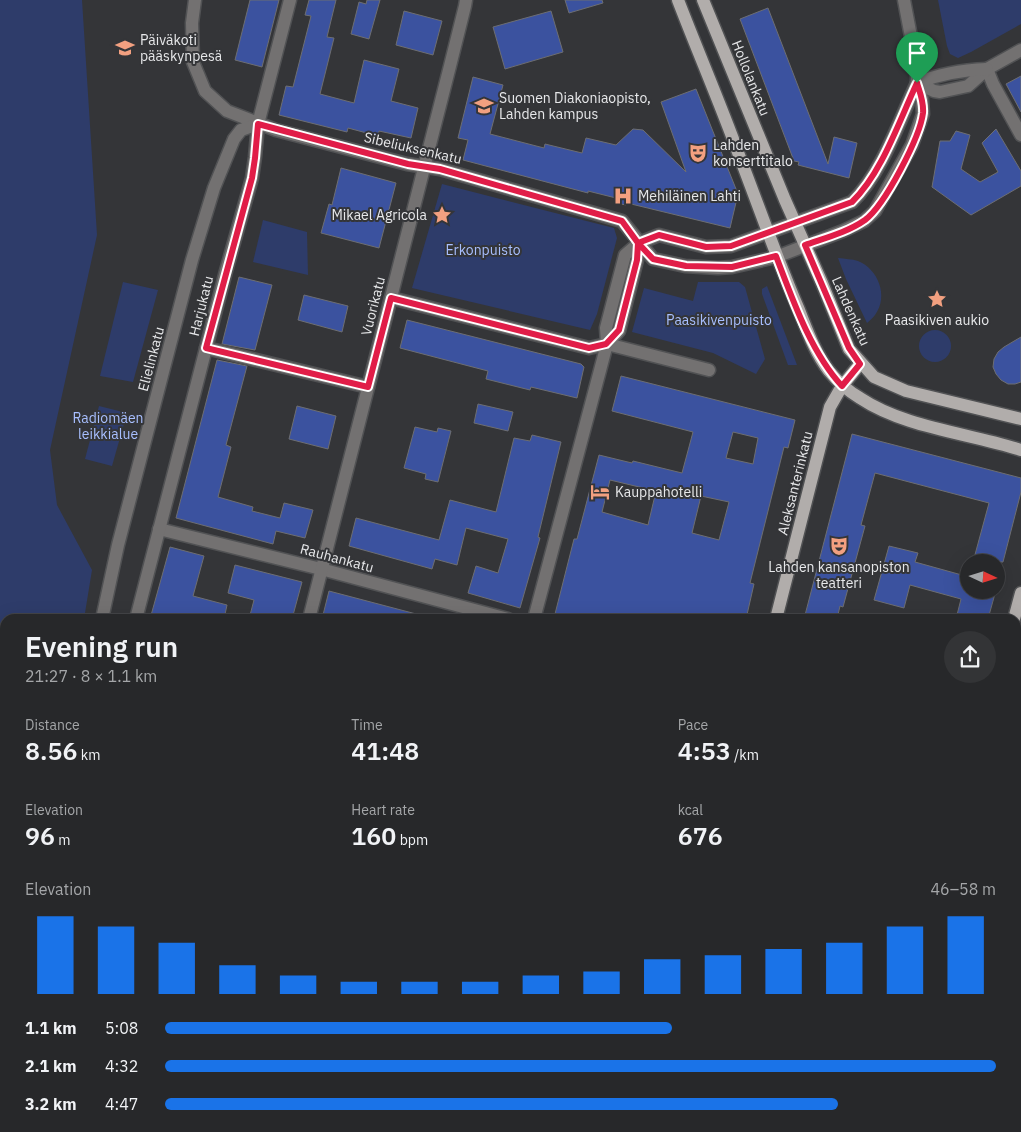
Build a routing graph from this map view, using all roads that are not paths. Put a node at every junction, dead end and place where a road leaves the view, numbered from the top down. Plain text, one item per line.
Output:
1 (195, 0) edge
2 (290, 0) edge
3 (678, 0) edge
4 (703, 0) edge
5 (904, 0) edge
6 (467, 2) edge
7 (1021, 50) edge
8 (987, 69) junction
9 (917, 83) junction
10 (258, 124) junction
11 (1021, 135) edge
12 (424, 167) junction
13 (795, 222) junction
14 (768, 233) junction
15 (638, 243) junction
16 (805, 245) junction
17 (776, 256) junction
18 (391, 298) junction
19 (606, 344) junction
20 (206, 348) junction
21 (860, 364) junction
22 (709, 370) dead end
23 (842, 386) junction
24 (368, 387) junction
25 (1021, 420) edge
26 (1021, 450) edge
27 (158, 529) junction
28 (322, 569) junction
29 (1021, 593) edge
30 (103, 614) edge
31 (137, 614) edge
32 (310, 614) edge
33 (489, 614) edge
34 (535, 614) edge
35 (777, 614) edge
36 (1015, 614) edge

1 - 10 street, Sibeliuksenkatu
2 - 10 street, Harjukatu
3 - 14 main road
4 - 13 main road, Hollolankatu
5 - 9 street, Sibeliuksenkatu
6 - 12 street, Vuorikatu
7 - 8 street
8 - 9 street
8 - 11 street
9 - 13 street
9 - 16 street, Sibeliuksenkatu
10 - 12 street, Sibeliuksenkatu
10 - 20 street, Harjukatu
10 - 30 street, Elielinkatu
12 - 15 street, Sibeliuksenkatu
12 - 18 street, Vuorikatu
13 - 14 street
13 - 16 main road, Lahdenkatu
14 - 15 street
14 - 17 main road
15 - 17 street, Sibeliuksenkatu
15 - 19 street
16 - 17 street, Sibeliuksenkatu
16 - 21 main road, Lahdenkatu
17 - 23 main road
18 - 19 street
18 - 24 street, Vuorikatu
19 - 22 street
19 - 34 street
20 - 24 street
20 - 27 street, Harjukatu
21 - 23 main road, Aleksanterinkatu
21 - 25 main road, Lahdenkatu
23 - 26 main road
23 - 35 main road, Aleksanterinkatu
24 - 28 street, Vuorikatu
27 - 28 street, Rauhankatu
27 - 31 street, Harjukatu
28 - 32 street, Vuorikatu
28 - 33 street, Rauhankatu
29 - 36 main road

